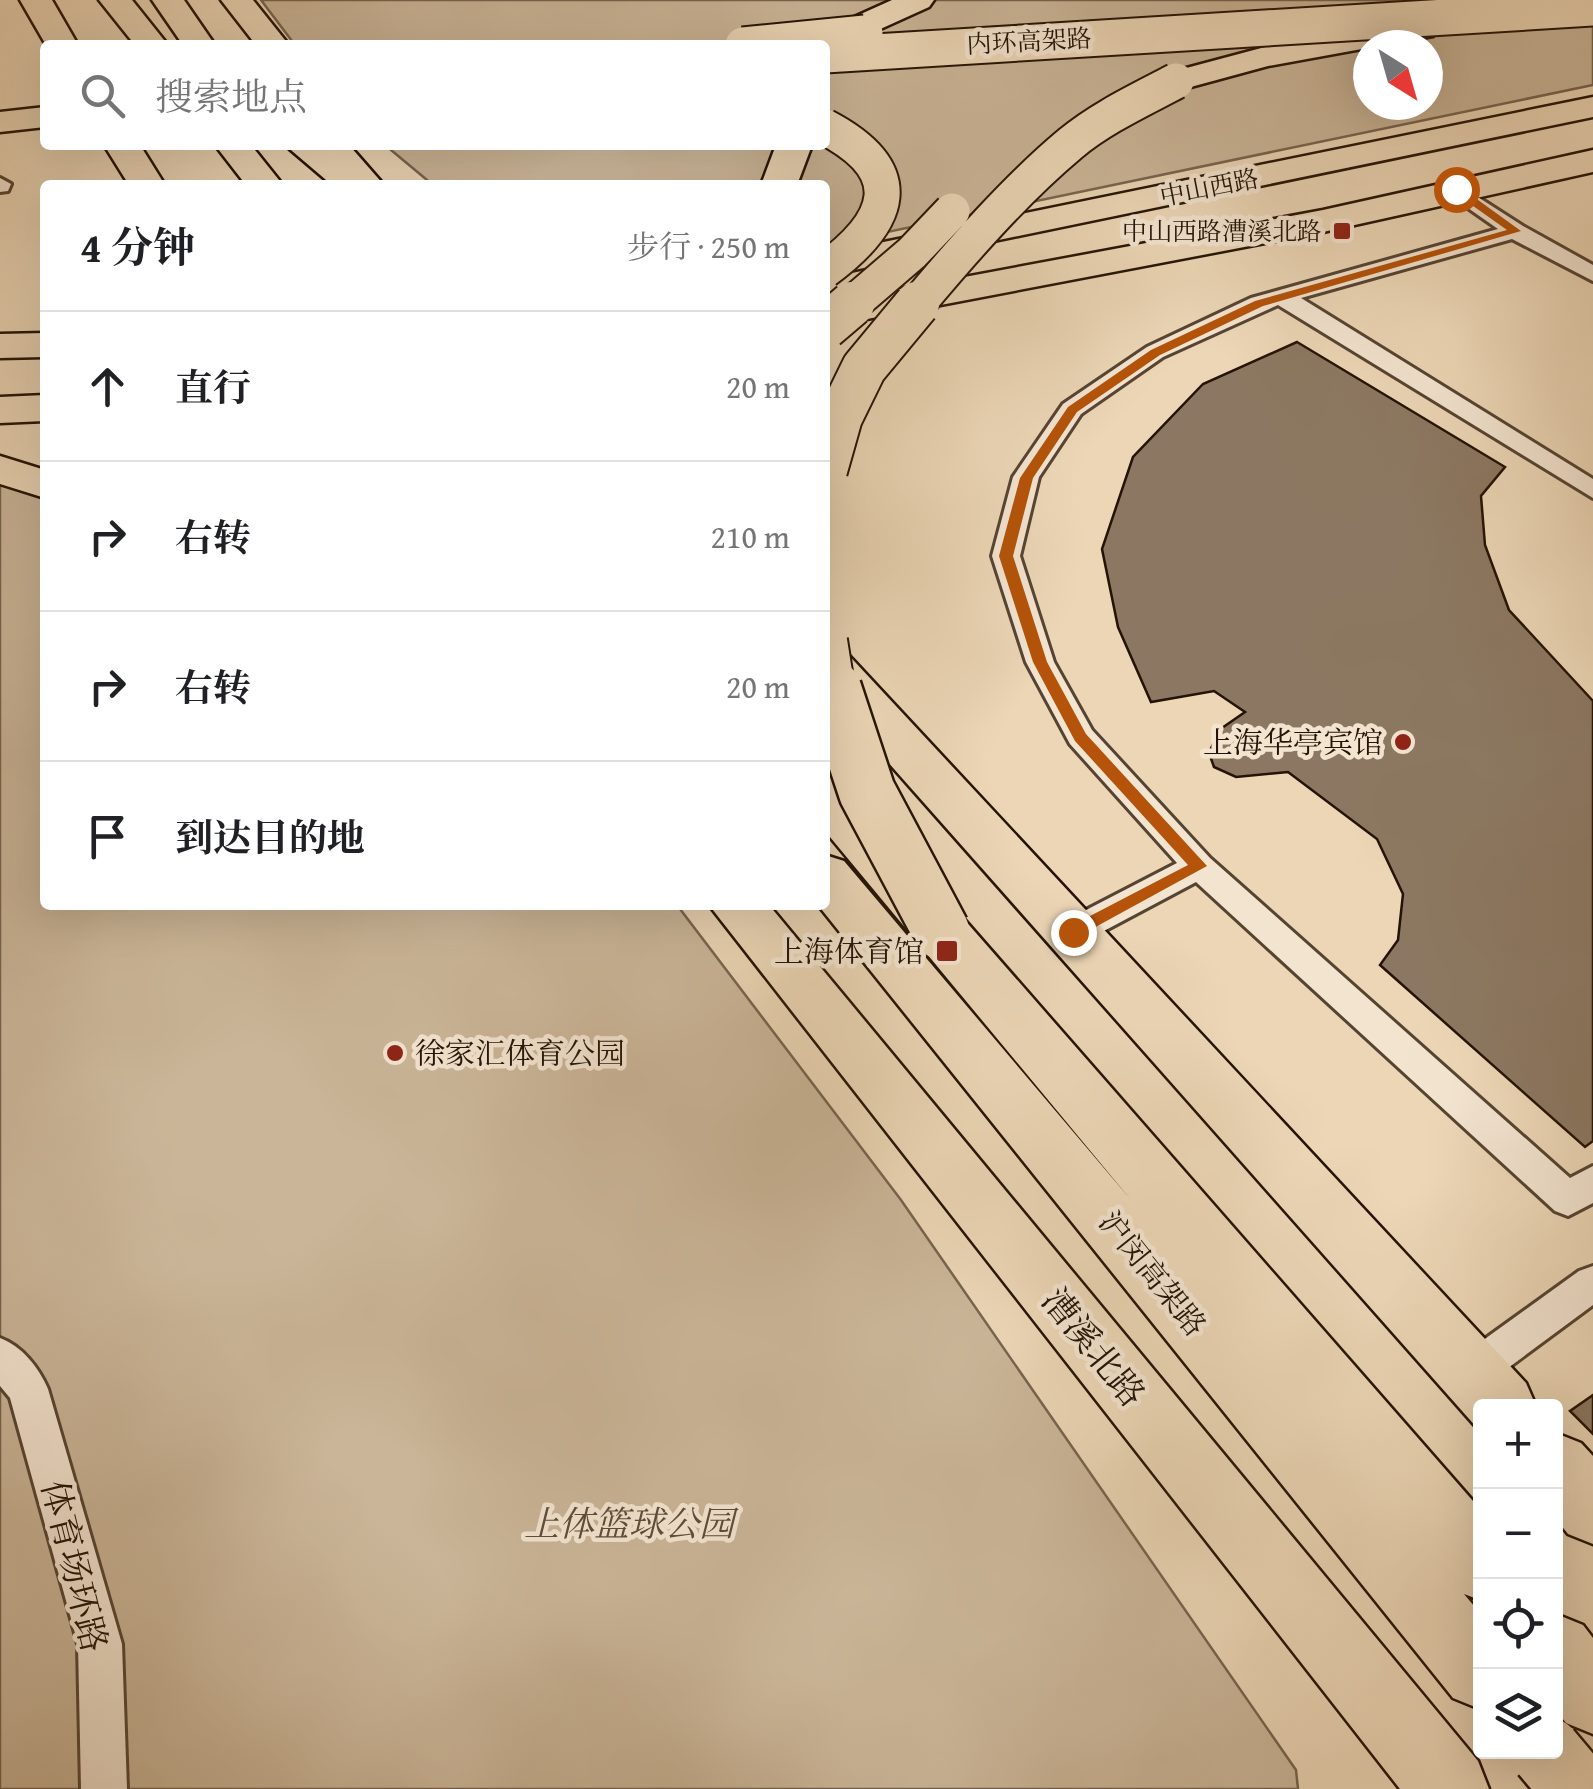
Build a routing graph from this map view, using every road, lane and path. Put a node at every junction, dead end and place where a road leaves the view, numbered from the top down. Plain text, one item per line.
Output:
1 (36, 0) edge
2 (98, 0) edge
3 (115, 0) edge
4 (211, 0) edge
5 (237, 0) edge
6 (918, 0) edge
7 (1417, 0) edge
8 (1593, 9) edge
9 (145, 36) edge
10 (59, 40) edge
11 (243, 40) edge
12 (269, 40) edge
13 (792, 40) edge
14 (830, 53) edge
15 (830, 58) edge
16 (1176, 81) junction
17 (1593, 108) edge
18 (40, 118) edge
19 (0, 122) edge
20 (830, 131) edge
21 (40, 141) edge
22 (0, 146) edge
23 (125, 150) edge
24 (237, 150) edge
25 (288, 150) edge
26 (308, 150) edge
27 (334, 150) edge
28 (792, 150) edge
29 (1593, 162) edge
30 (144, 180) edge
31 (261, 180) edge
32 (314, 180) edge
33 (348, 180) edge
34 (362, 180) edge
35 (781, 180) edge
36 (1456, 189) junction
37 (1515, 231) junction
38 (830, 264) edge
39 (830, 267) edge
40 (1593, 274) edge
41 (1282, 297) junction
42 (883, 304) junction
43 (830, 314) edge
44 (830, 326) edge
45 (830, 328) edge
46 (40, 345) edge
47 (0, 346) edge
48 (40, 408) edge
49 (0, 410) edge
50 (830, 452) edge
51 (0, 469) edge
52 (40, 482) edge
53 (1593, 490) edge
54 (830, 665) edge
55 (830, 667) edge
56 (830, 801) edge
57 (1199, 866) junction
58 (830, 882) edge
59 (741, 910) edge
60 (941, 931) junction
61 (1073, 932) junction
62 (1593, 1182) edge
63 (1593, 1283) edge
64 (0, 1356) edge
65 (1486, 1390) edge
66 (1563, 1475) edge
67 (1593, 1509) edge
68 (1473, 1556) edge
69 (1563, 1660) edge
70 (1478, 1669) edge
71 (1593, 1696) edge
72 (1552, 1759) edge
73 (104, 1789) edge
74 (1450, 1789) edge
75 (1577, 1789) edge

1 - 10 main road
2 - 9 main road
3 - 9 main road
4 - 11 main road
5 - 12 main road
6 - 14 main road, bridge
7 - 13 main road, 内环高架路, bridge
8 - 15 main road, 内环高架路, bridge
8 - 16 main road, bridge
16 - 44 main road, bridge
16 - 50 main road, bridge
17 - 39 main road, 中山西路
18 - 19 main road
20 - 38 main road, bridge
21 - 22 main road
23 - 30 main road
24 - 31 main road
25 - 32 main road
26 - 33 main road
27 - 34 main road
28 - 35 main road
29 - 36 main road, 中山西路
36 - 37 lane
36 - 42 main road, 中山西路
37 - 40 lane
37 - 41 lane
41 - 53 lane
41 - 57 lane
42 - 43 main road, 中山西路
42 - 45 main road
46 - 47 main road
48 - 49 main road
51 - 52 main road
54 - 61 main road
55 - 60 main road, bridge
56 - 60 main road, bridge
57 - 61 lane
57 - 62 lane
58 - 70 main road, 沪闵高架路
59 - 74 main road, 漕溪北路
60 - 68 main road
61 - 65 main road
63 - 65 lane
64 - 73 lane, 体育场环路
66 - 67 main road
69 - 71 main road
72 - 75 main road, bridge

